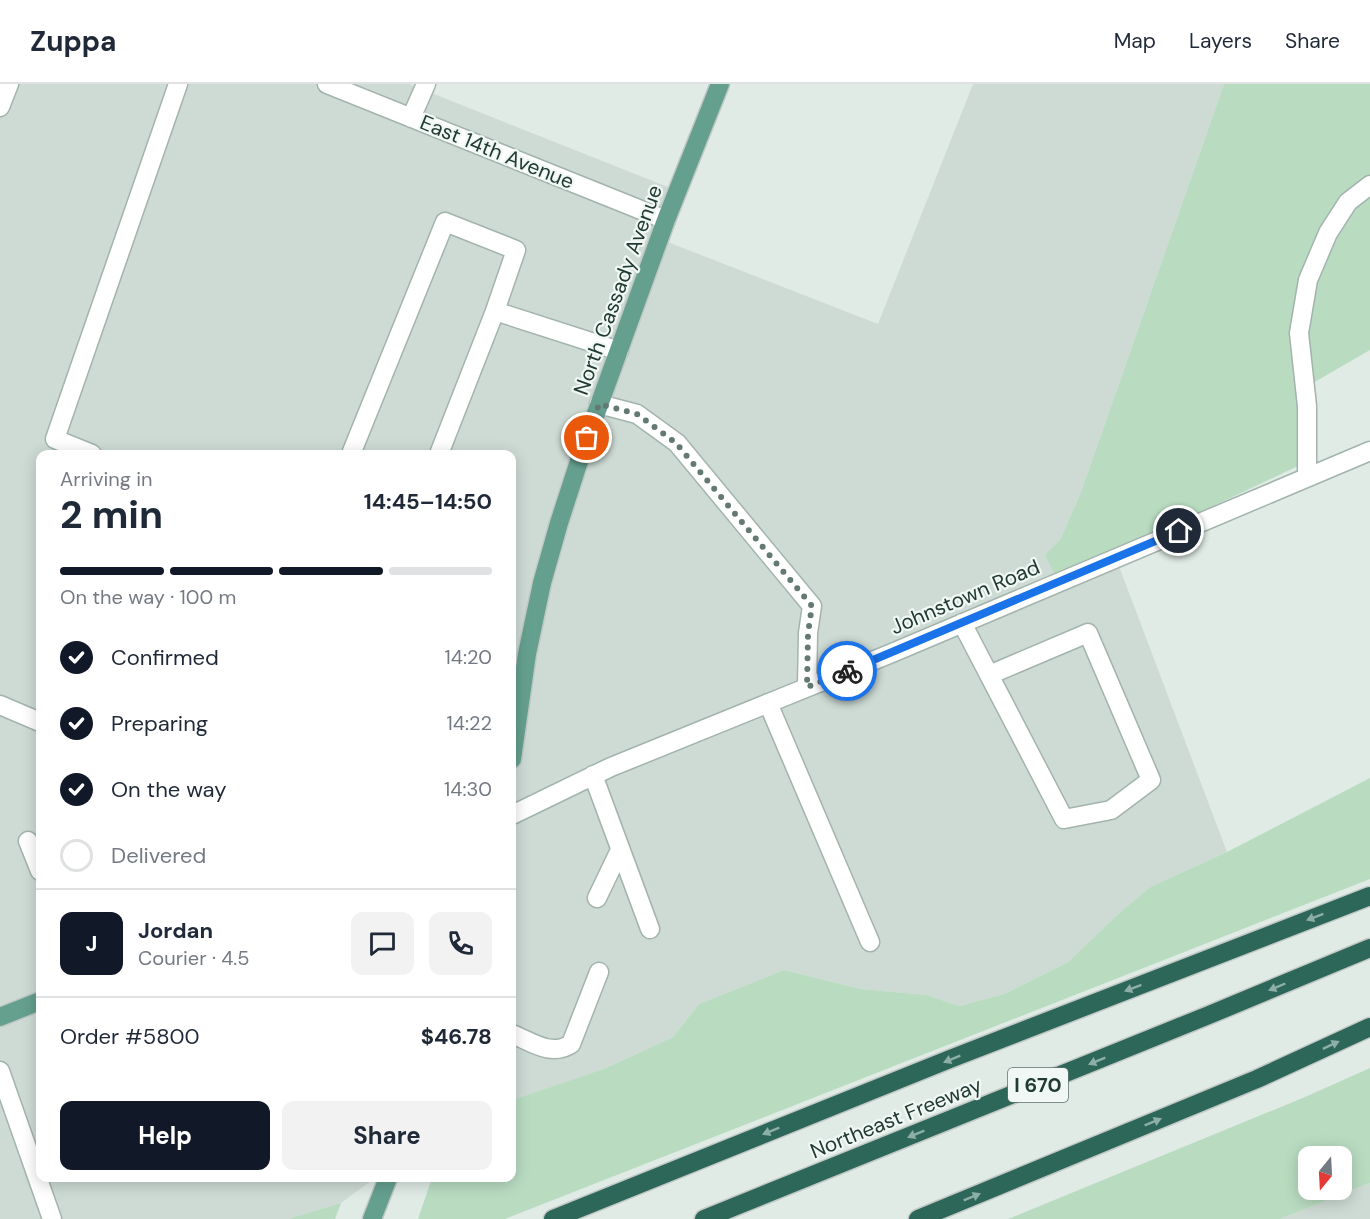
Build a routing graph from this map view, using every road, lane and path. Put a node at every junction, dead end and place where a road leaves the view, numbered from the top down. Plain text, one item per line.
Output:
1 (9, 84) edge
2 (178, 84) edge
3 (327, 84) edge
4 (426, 84) edge
5 (720, 84) edge
6 (0, 107) edge
7 (411, 118) junction
8 (1370, 185) edge
9 (666, 220) junction
10 (495, 311) junction
11 (619, 351) junction
12 (599, 404) junction
13 (82, 450) edge
14 (352, 450) edge
15 (441, 450) edge
16 (1370, 451) edge
17 (1307, 477) junction
18 (963, 623) junction
19 (989, 675) junction
20 (807, 687) junction
21 (768, 703) junction
22 (0, 705) edge
23 (36, 720) edge
24 (516, 731) edge
25 (593, 775) junction
26 (516, 813) edge
27 (28, 841) dead end
28 (620, 850) junction
29 (36, 861) edge
30 (1370, 896) edge
31 (597, 898) dead end
32 (650, 929) dead end
33 (870, 942) dead end
34 (1370, 948) edge
35 (600, 972) dead end
36 (36, 1003) edge
37 (0, 1017) edge
38 (1370, 1027) edge
39 (516, 1036) edge
40 (0, 1071) edge
41 (36, 1173) edge
42 (39, 1182) edge
43 (386, 1182) edge
44 (52, 1219) edge
45 (372, 1219) edge
46 (553, 1219) edge
47 (704, 1219) edge
48 (918, 1219) edge

1 - 6 street
2 - 13 street
3 - 7 street, East 14th Avenue
4 - 7 street
5 - 9 main road, North Cassady Avenue
7 - 9 street, East 14th Avenue
8 - 17 street
9 - 11 main road, North Cassady Avenue
10 - 11 street
10 - 14 street
10 - 15 street
11 - 12 main road, North Cassady Avenue
12 - 20 street
12 - 24 main road, North Cassady Avenue
16 - 17 street, Johnstown Road
17 - 18 street, Johnstown Road
18 - 19 street
18 - 20 street, Johnstown Road
19 - 19 street
20 - 21 street, Johnstown Road
21 - 25 street, Johnstown Road
21 - 33 street
22 - 23 street
25 - 26 street, Johnstown Road
25 - 28 street
27 - 29 street
28 - 31 street
28 - 32 street
30 -> 46 highway
34 -> 47 highway, Northeast Freeway / I 670
35 - 39 street
36 - 37 main road
48 -> 38 highway
40 - 41 street
42 - 44 street
43 - 45 main road

